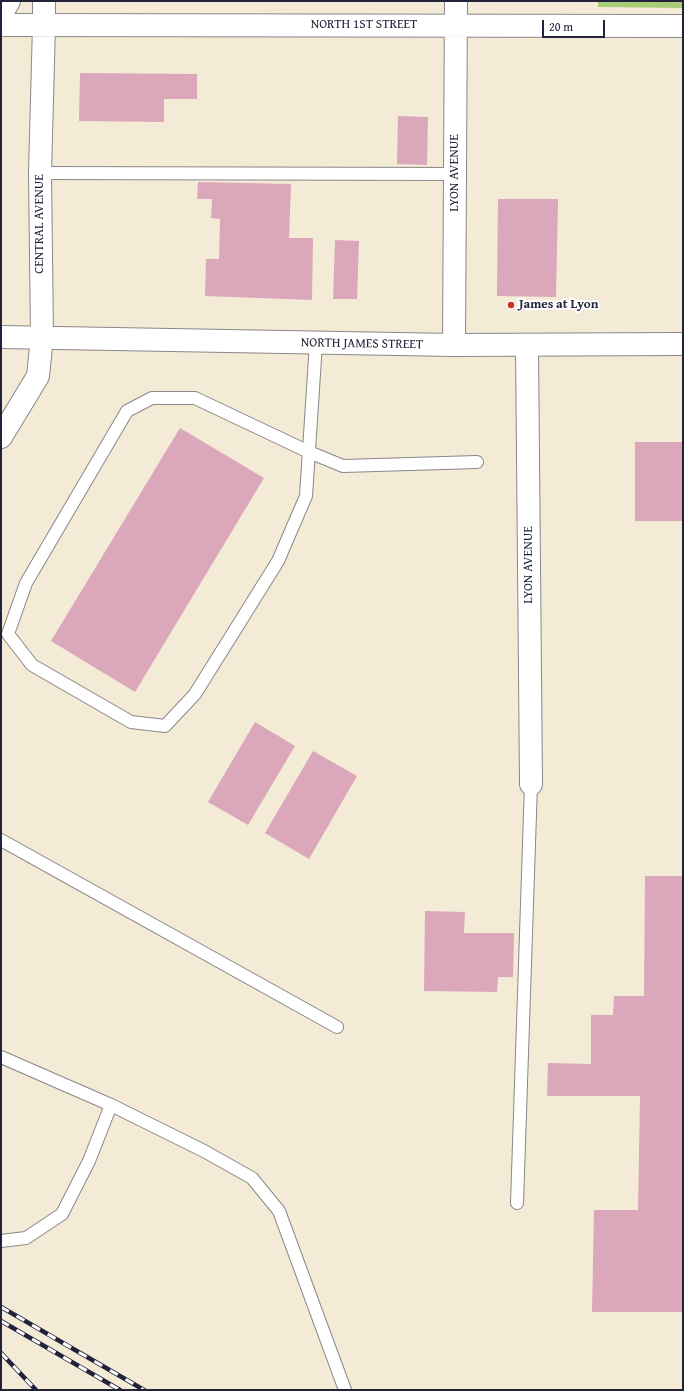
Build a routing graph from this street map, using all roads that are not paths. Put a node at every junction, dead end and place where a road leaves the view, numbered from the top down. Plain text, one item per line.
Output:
1 (9, 1) edge
2 (44, 1) edge
3 (456, 1) edge
4 (1, 15) edge
5 (1, 25) edge
6 (44, 25) junction
7 (456, 26) junction
8 (683, 26) edge
9 (40, 173) junction
10 (455, 174) junction
11 (1, 337) edge
12 (42, 337) junction
13 (316, 343) junction
14 (683, 344) edge
15 (454, 345) junction
16 (527, 346) junction
17 (1, 437) edge
18 (309, 452) junction
19 (477, 462) dead end
20 (531, 784) joint
21 (1, 840) edge
22 (337, 1027) dead end
23 (1, 1057) edge
24 (112, 1105) junction
25 (517, 1202) dead end
26 (1, 1241) edge
27 (345, 1390) edge

1 - 4 street
2 - 6 street, CENTRAL AVENUE
3 - 7 street, LYON AVENUE
5 - 6 street, NORTH 1ST STREET
6 - 7 street, NORTH 1ST STREET
6 - 9 street, CENTRAL AVENUE
7 - 8 street, NORTH 1ST STREET
7 - 10 street, LYON AVENUE
9 - 10 lane
9 - 12 street, CENTRAL AVENUE
10 - 15 street, LYON AVENUE
11 - 12 street, NORTH JAMES STREET
12 - 13 street, NORTH JAMES STREET
12 - 17 street, CENTRAL AVENUE
13 - 15 street, NORTH JAMES STREET
13 - 18 lane
14 - 16 street, NORTH JAMES STREET
15 - 16 street, NORTH JAMES STREET
16 - 20 street, LYON AVENUE
18 - 18 lane
18 - 19 lane
20 - 25 lane
21 - 22 lane
23 - 24 lane
24 - 26 lane
24 - 27 lane

